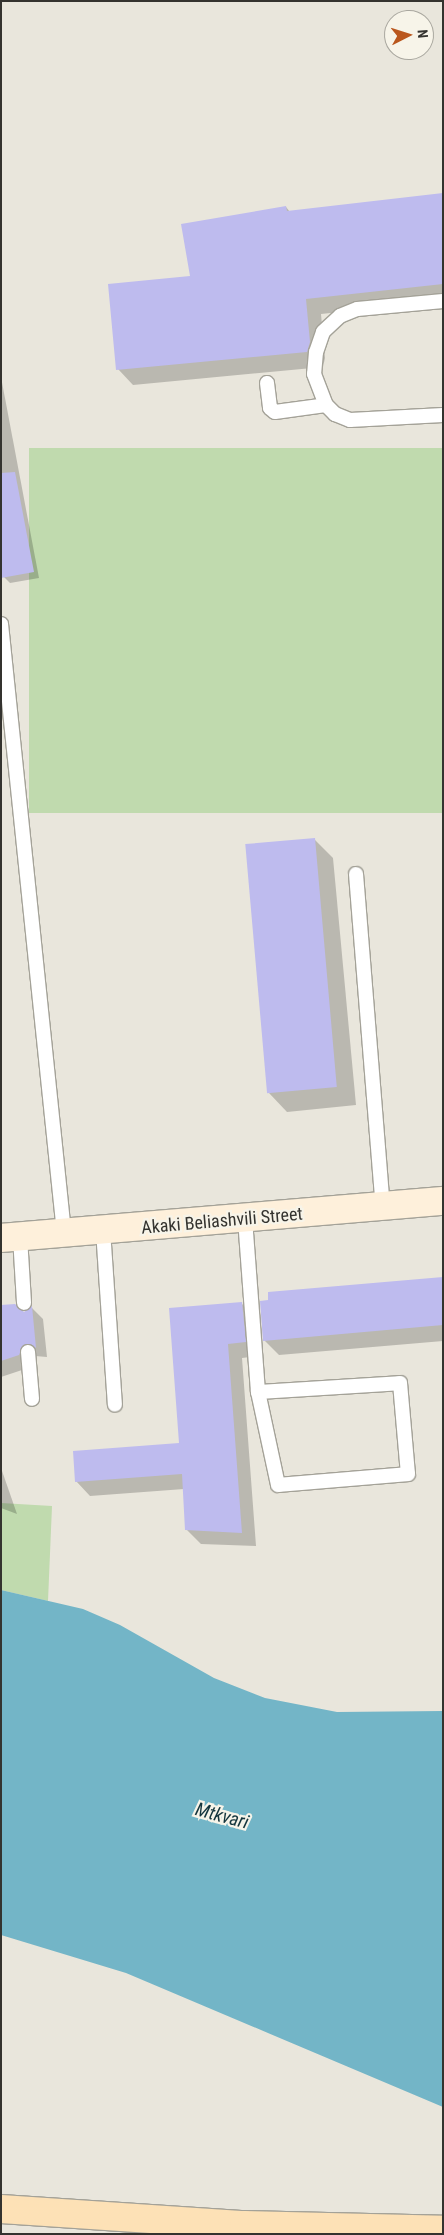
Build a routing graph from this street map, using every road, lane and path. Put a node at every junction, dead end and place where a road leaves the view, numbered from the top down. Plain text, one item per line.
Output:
1 (443, 301) edge
2 (267, 383) dead end
3 (326, 405) junction
4 (443, 414) edge
5 (1, 624) edge
6 (356, 874) dead end
7 (443, 1201) edge
8 (383, 1207) junction
9 (245, 1219) junction
10 (103, 1230) junction
11 (64, 1233) junction
12 (10, 1237) edge
13 (24, 1303) dead end
14 (28, 1352) dead end
15 (258, 1392) junction
16 (32, 1399) dead end
17 (115, 1404) dead end
18 (1, 2209) edge
19 (443, 2230) edge

1 - 3 lane
2 - 3 lane
3 - 4 lane
5 - 11 lane
6 - 8 lane
7 - 8 main road, Akaki Beliashvili Street
8 - 9 main road, Akaki Beliashvili Street
9 - 10 main road, Akaki Beliashvili Street
9 - 15 lane
10 - 11 main road, Akaki Beliashvili Street
10 - 17 lane
11 - 12 main road, Akaki Beliashvili Street
12 - 13 lane
14 - 16 lane
15 - 15 lane
18 - 19 main road

